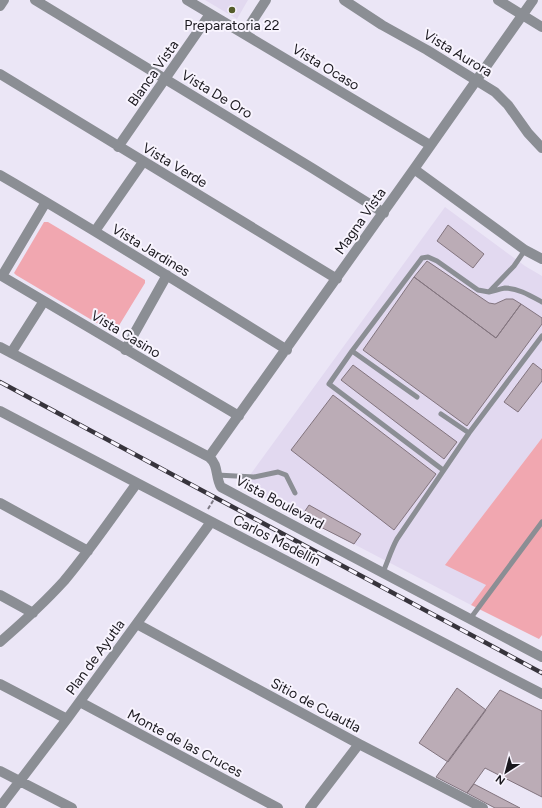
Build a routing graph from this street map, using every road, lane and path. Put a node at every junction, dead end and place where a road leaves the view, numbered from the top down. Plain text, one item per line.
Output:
1 (4, 0) edge
2 (35, 0) edge
3 (187, 0) edge
4 (266, 0) edge
5 (344, 0) edge
6 (498, 0) edge
7 (532, 0) edge
8 (0, 6) edge
9 (210, 14) junction
10 (522, 15) junction
11 (542, 27) edge
12 (244, 34) junction
13 (0, 74) edge
14 (166, 79) junction
15 (476, 80) junction
16 (430, 146) junction
17 (118, 147) junction
18 (542, 148) edge
19 (142, 162) junction
20 (414, 170) junction
21 (0, 175) edge
22 (46, 202) junction
23 (384, 213) junction
24 (94, 232) junction
25 (525, 250) junction
26 (542, 259) edge
27 (1, 275) edge
28 (167, 275) junction
29 (337, 279) junction
30 (488, 292) junction
31 (44, 301) junction
32 (542, 302) edge
33 (542, 336) edge
34 (0, 347) edge
35 (125, 350) junction
36 (287, 350) junction
37 (352, 351) junction
38 (11, 353) junction
39 (416, 397) dead end
40 (0, 410) edge
41 (441, 414) dead end
42 (239, 416) junction
43 (470, 433) junction
44 (209, 458) junction
45 (444, 470) junction
46 (217, 475) junction
47 (137, 483) junction
48 (221, 487) junction
49 (295, 493) dead end
50 (0, 503) edge
51 (207, 519) junction
52 (542, 522) edge
53 (88, 551) junction
54 (383, 572) junction
55 (0, 595) edge
56 (33, 613) junction
57 (470, 619) junction
58 (137, 624) junction
59 (0, 642) edge
60 (542, 657) edge
61 (0, 684) edge
62 (542, 694) edge
63 (80, 702) junction
64 (67, 719) junction
65 (359, 744) junction
66 (0, 771) edge
67 (20, 781) junction
68 (0, 807) edge
69 (72, 808) edge
70 (278, 808) edge
71 (310, 808) edge
72 (483, 808) edge

1 - 8 street
2 - 14 street, Vista De Oro
3 - 9 street, Vista Ocaso
4 - 12 street
5 - 15 street, Vista Aurora
6 - 10 street
7 - 10 street, Magna Vista
9 - 12 street, Vista Ocaso
9 - 14 street, Blanca Vista
10 - 11 street
10 - 15 street, Magna Vista
12 - 16 street, Vista Ocaso
13 - 17 street, Vista Verde
14 - 17 street, Blanca Vista
14 - 23 street, Vista De Oro
15 - 16 street, Magna Vista
15 - 18 street, Vista Aurora
16 - 20 street, Magna Vista
17 - 19 street, Vista Verde
19 - 24 street
19 - 29 street, Vista Verde
20 - 23 street, Magna Vista
20 - 25 street
21 - 22 street, Vista Jardines
22 - 24 street, Vista Jardines
22 - 27 street
23 - 29 street, Magna Vista
24 - 28 street, Vista Jardines
25 - 26 street
25 - 30 lane
27 - 31 street, Vista Casino
28 - 35 street
28 - 36 street, Vista Jardines
29 - 36 street, Magna Vista
30 - 32 lane
30 - 37 lane
31 - 35 street, Vista Casino
31 - 38 street
33 - 43 lane
34 - 38 street
35 - 42 street, Vista Casino
36 - 42 street, Magna Vista
37 - 39 lane
37 - 45 lane
38 - 44 street
40 - 47 street, Carlos Medellín
41 - 43 lane
42 - 44 street, Magna Vista
43 - 45 lane
44 - 46 street, Vista Boulevard
45 - 54 lane
46 - 48 street, Vista Boulevard
46 - 49 lane
47 - 51 street, Carlos Medellín
47 - 53 street
48 - 51 path
48 - 54 street, Vista Boulevard
50 - 53 street
51 - 58 street, Plan de Ayutla
51 - 62 street, Carlos Medellín
52 - 57 lane
53 - 56 street
54 - 57 street, Vista Boulevard
55 - 56 street
56 - 59 street
57 - 60 street, Vista Boulevard
58 - 63 street, Plan de Ayutla
58 - 65 street, Sitio de Cuautla
61 - 64 street
63 - 64 street, Plan de Ayutla
63 - 70 street, Monte de las Cruces
64 - 67 street, Plan de Ayutla
65 - 71 street
65 - 72 street, Sitio de Cuautla
66 - 67 street
67 - 68 street, Plan de Ayutla
67 - 69 street

